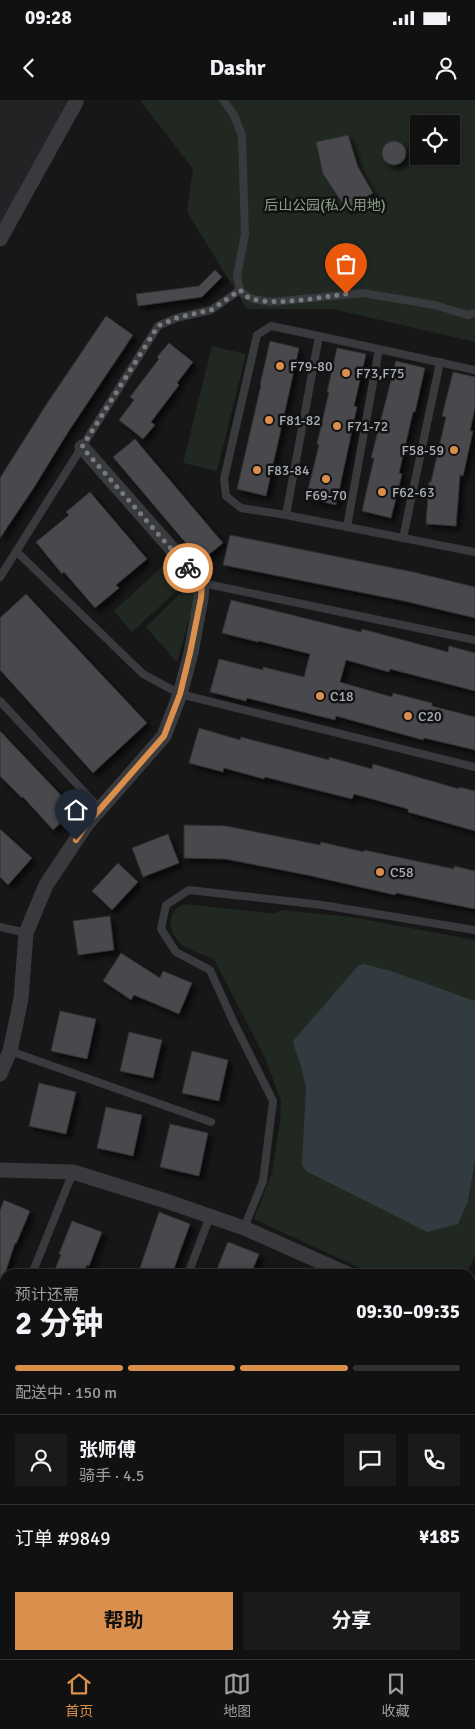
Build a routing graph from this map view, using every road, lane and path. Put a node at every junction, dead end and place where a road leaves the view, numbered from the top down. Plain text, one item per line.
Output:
1 (223, 100) edge
2 (76, 102) dead end
3 (0, 239) edge
4 (240, 290) junction
5 (475, 313) edge
6 (319, 336) junction
7 (379, 349) junction
8 (440, 362) junction
9 (475, 370) edge
10 (82, 447) junction
11 (286, 515) junction
12 (347, 527) junction
13 (403, 538) junction
14 (16, 551) junction
15 (475, 552) edge
16 (0, 577) edge
17 (202, 583) junction
18 (475, 640) edge
19 (180, 694) junction
20 (0, 700) edge
21 (475, 767) edge
22 (100, 809) junction
23 (0, 927) edge
24 (475, 930) edge
25 (26, 933) junction
26 (10, 1051) junction
27 (0, 1074) edge
28 (211, 1122) dead end
29 (0, 1170) edge
30 (73, 1172) junction
31 (210, 1216) junction
32 (244, 1228) junction
33 (34, 1269) edge
34 (190, 1269) edge
35 (337, 1269) edge

1 - 4 lane
2 - 3 street
4 - 5 lane
4 - 10 lane
6 - 7 lane
6 - 11 lane
6 - 11 lane
7 - 8 lane
7 - 12 lane
8 - 9 lane
8 - 13 lane
10 - 14 lane
10 - 17 street
11 - 12 lane
12 - 13 lane
13 - 15 lane
14 - 16 lane
14 - 19 lane
17 - 18 lane
17 - 19 street
19 - 21 lane
19 - 22 street
20 - 22 lane
22 - 25 street
23 - 25 lane
24 - 32 lane
25 - 26 street
26 - 27 street
26 - 28 lane
29 - 30 street
30 - 31 street
30 - 33 lane
31 - 32 street
31 - 34 lane
32 - 35 street

